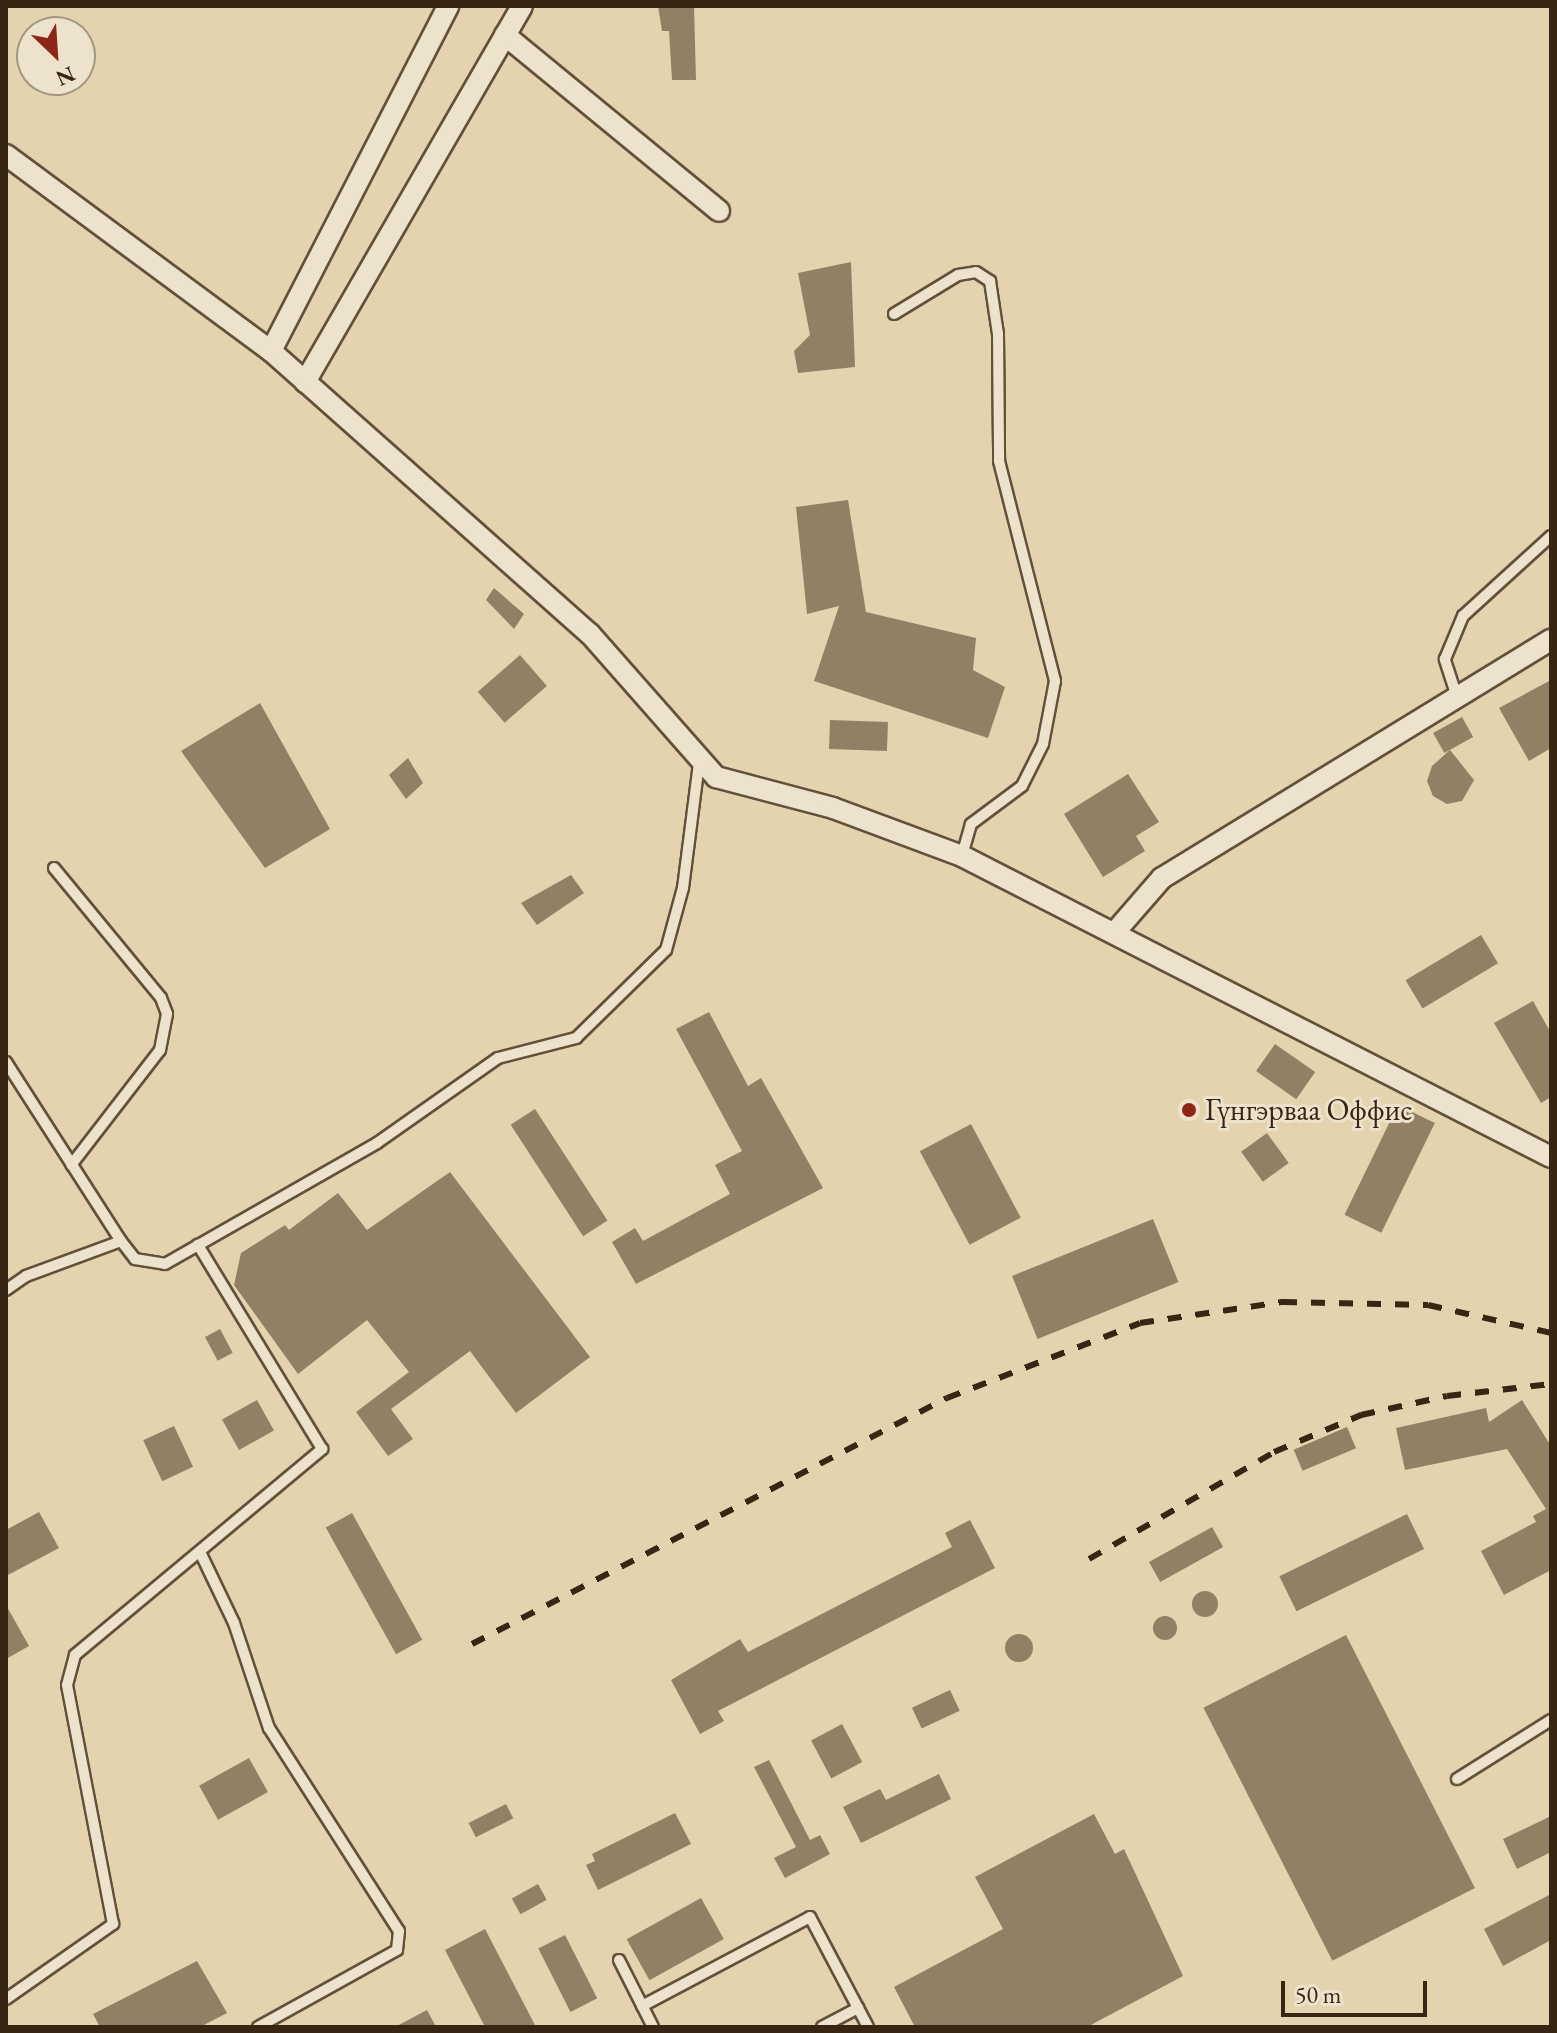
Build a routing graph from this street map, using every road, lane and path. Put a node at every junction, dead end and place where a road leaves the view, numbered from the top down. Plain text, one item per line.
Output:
1 (448, 6) edge
2 (522, 6) edge
3 (505, 35) junction
4 (6, 155) edge
5 (719, 211) dead end
6 (894, 314) dead end
7 (271, 351) junction
8 (305, 382) junction
9 (1551, 536) edge
10 (1551, 640) edge
11 (1457, 697) junction
12 (699, 763) junction
13 (962, 856) junction
14 (54, 868) dead end
15 (1115, 932) junction
16 (6, 1062) edge
17 (1551, 1157) edge
18 (71, 1165) junction
19 (121, 1241) junction
20 (198, 1245) junction
21 (6, 1290) edge
22 (200, 1552) junction
23 (1551, 1720) edge
24 (1457, 1779) dead end
25 (619, 1960) dead end
26 (6, 1999) edge
27 (642, 2006) junction
28 (858, 2008) junction
29 (258, 2027) edge
30 (653, 2027) edge
31 (822, 2027) edge
32 (868, 2027) edge

1 - 7 street
2 - 3 street
3 - 5 street
3 - 8 street
4 - 7 street
6 - 13 lane
7 - 8 street
8 - 12 street
9 - 11 lane
10 - 11 street
11 - 15 street
12 - 13 street
12 - 20 lane
13 - 15 street
14 - 18 lane
15 - 17 street
16 - 18 lane
18 - 19 lane
19 - 20 lane
19 - 21 lane
20 - 22 lane
22 - 26 lane
22 - 29 lane
23 - 24 lane
25 - 27 lane
27 - 28 lane
27 - 30 lane
28 - 31 lane
28 - 32 lane

